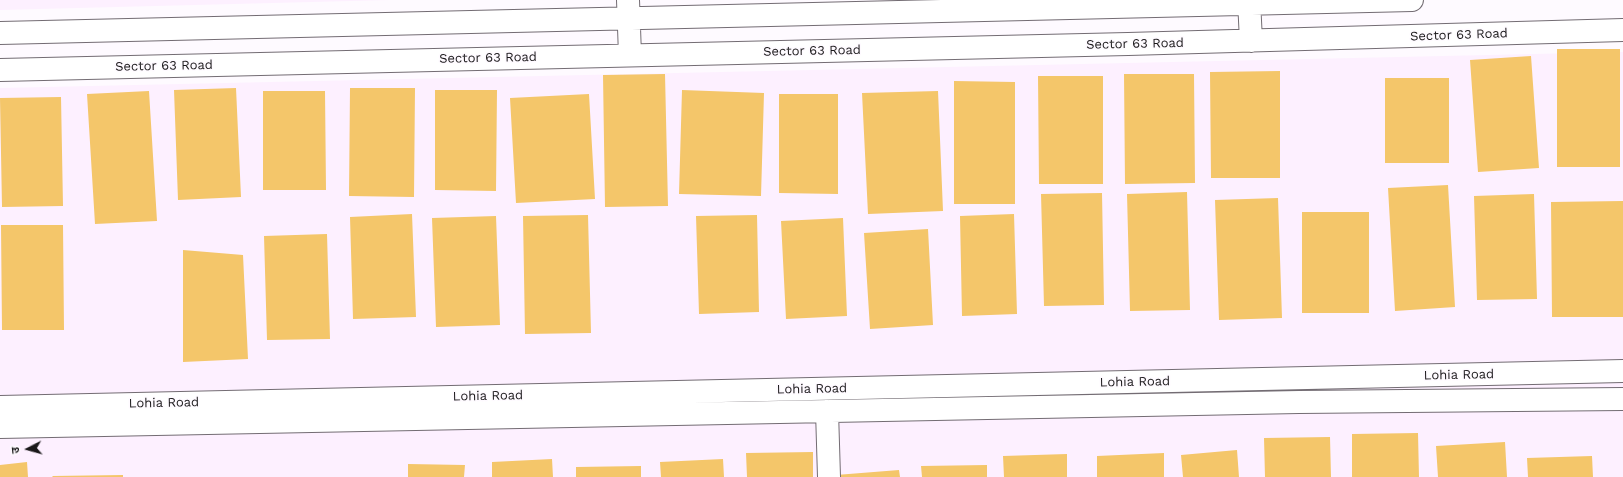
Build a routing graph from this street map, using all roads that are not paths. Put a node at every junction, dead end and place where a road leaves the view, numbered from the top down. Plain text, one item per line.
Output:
1 (1412, 0) edge
2 (1249, 2) edge
3 (629, 9) edge
4 (1623, 30) edge
5 (0, 33) edge
6 (1251, 41) junction
7 (630, 55) junction
8 (0, 70) edge
9 (1623, 371) edge
10 (1623, 399) edge
11 (0, 407) edge
12 (827, 411) junction
13 (0, 427) edge
14 (829, 477) edge

1 - 2 street
2 - 3 street
2 - 6 street
3 - 5 street
3 - 7 street
4 - 6 street, Sector 63 Road
6 - 7 street, Sector 63 Road
7 - 8 street, Sector 63 Road
9 - 11 street, Lohia Road
10 - 12 street, Lohia Road
12 - 13 street, Lohia Road
12 - 14 street

